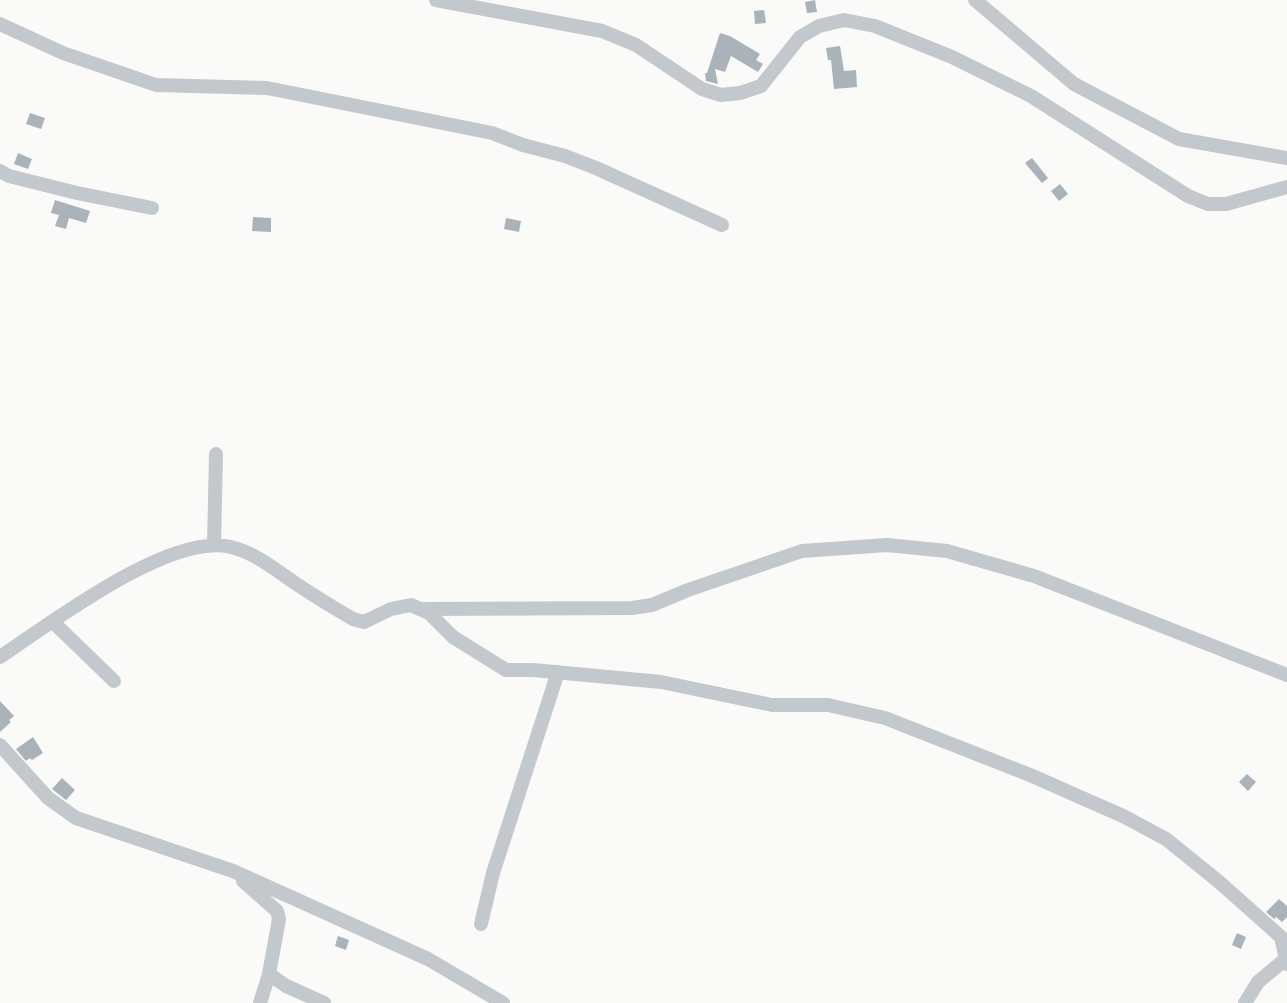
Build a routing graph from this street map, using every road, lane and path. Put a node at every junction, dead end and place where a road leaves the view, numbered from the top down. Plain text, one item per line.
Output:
1 (975, 0) edge
2 (447, 1) edge
3 (0, 24) edge
4 (1287, 158) edge
5 (0, 171) edge
6 (1287, 187) edge
7 (152, 208) dead end
8 (722, 225) dead end
9 (216, 454) dead end
10 (214, 545) junction
11 (422, 609) junction
12 (53, 622) junction
13 (0, 657) edge
14 (558, 672) junction
15 (1287, 675) edge
16 (114, 681) dead end
17 (0, 745) edge
18 (232, 871) junction
19 (481, 924) dead end
20 (1286, 960) edge
21 (269, 974) junction
22 (260, 1003) edge
23 (324, 1003) edge
24 (503, 1003) edge
25 (1245, 1003) edge

1 - 4 street
2 - 6 street
3 - 8 street
5 - 7 street
9 - 10 street
10 - 11 street
10 - 12 street
11 - 14 street
11 - 15 street
12 - 13 street
12 - 16 street
14 - 19 street
14 - 20 street
17 - 18 street
18 - 21 street
18 - 24 street
20 - 25 street
21 - 22 street
21 - 23 street

